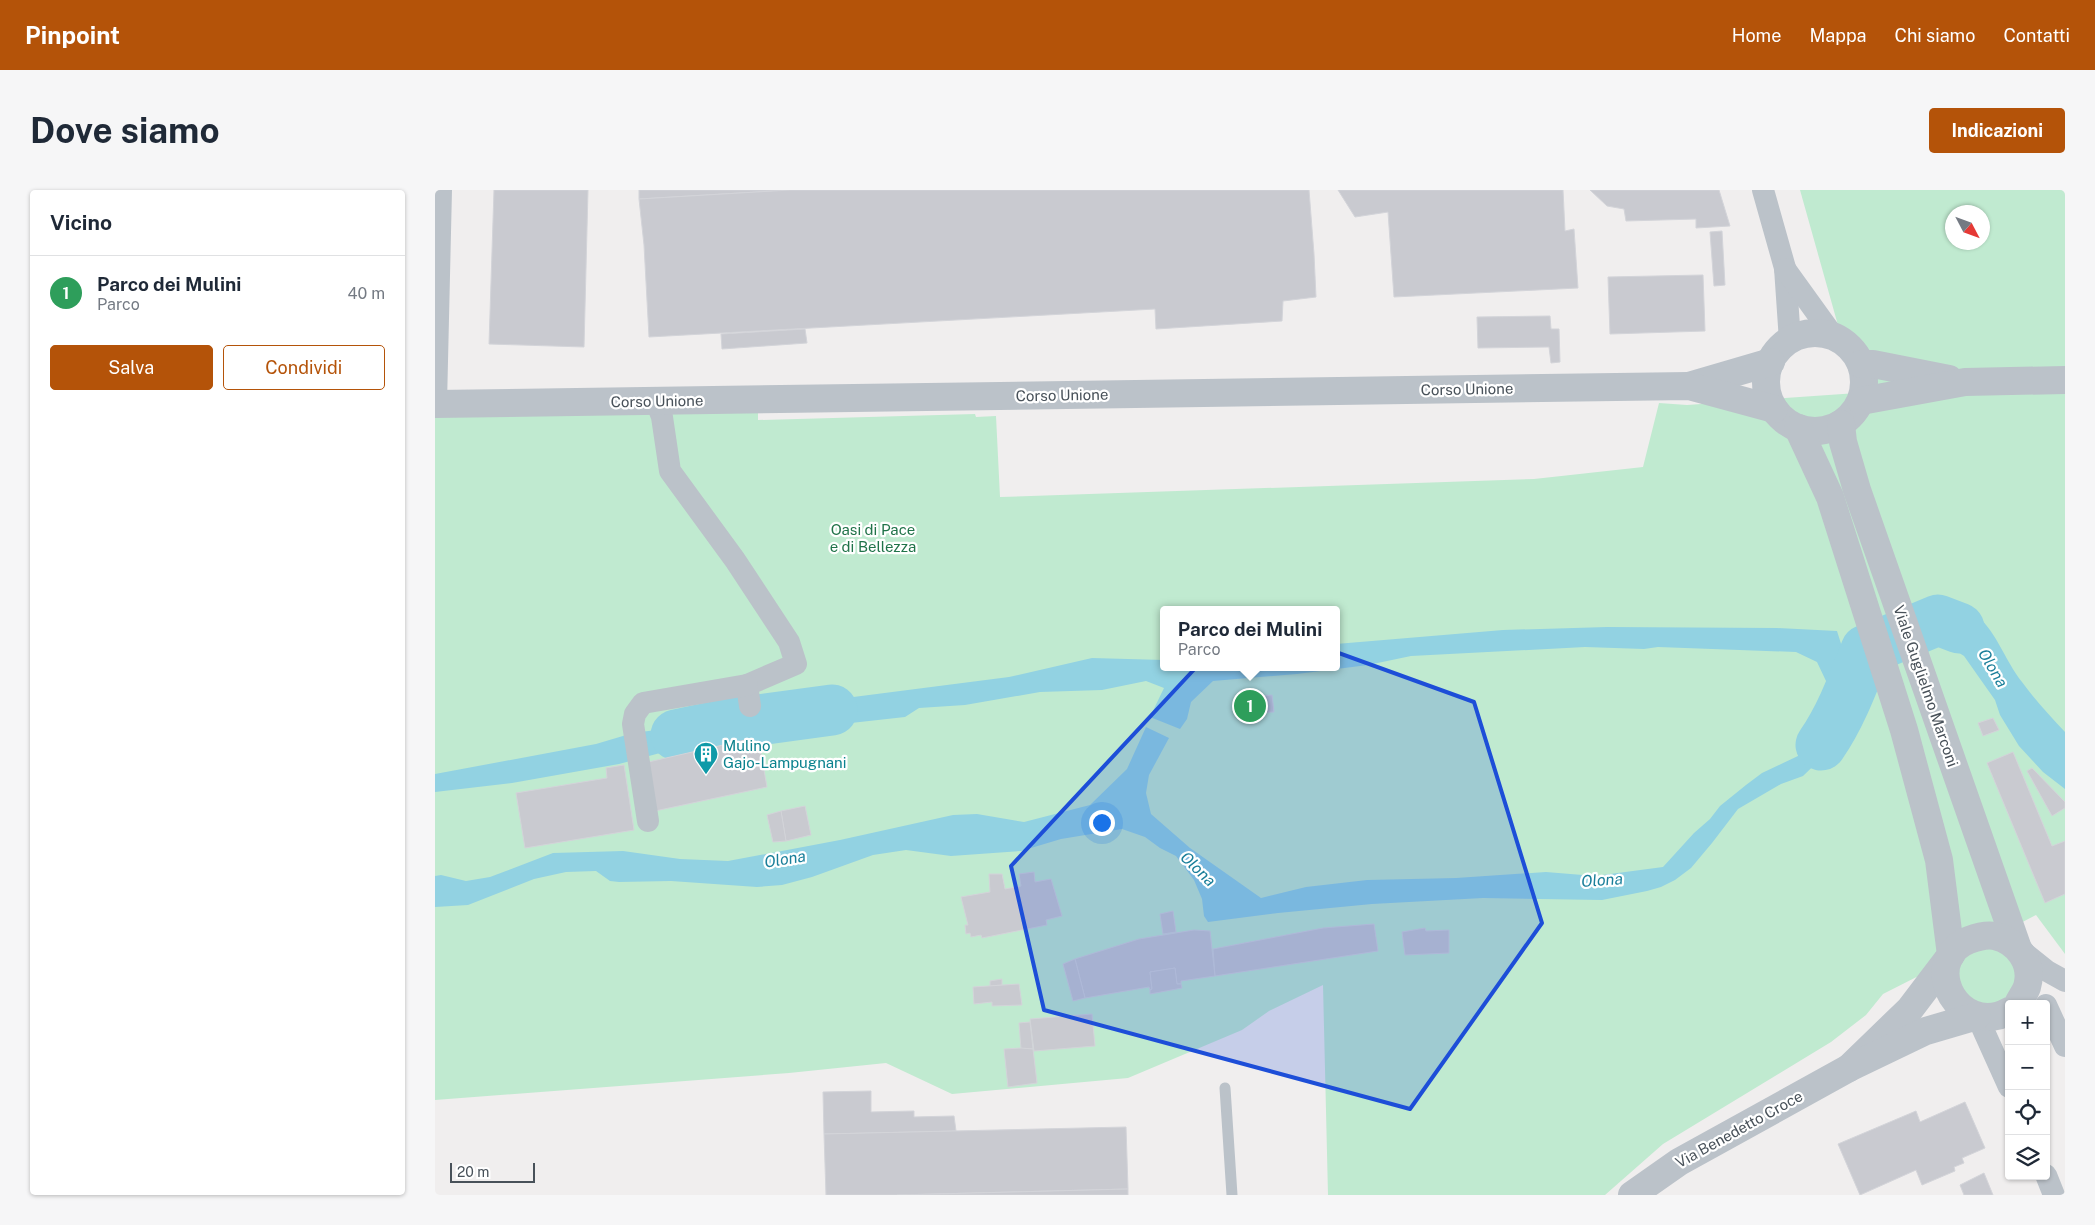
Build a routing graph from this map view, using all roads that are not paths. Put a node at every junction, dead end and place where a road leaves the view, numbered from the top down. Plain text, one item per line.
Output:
1 (441, 190) edge
2 (1763, 190) edge
3 (1785, 268) junction
4 (1833, 337) junction
5 (1790, 341) junction
6 (1771, 362) junction
7 (1861, 364) junction
8 (2065, 380) edge
9 (1965, 382) junction
10 (1689, 386) junction
11 (656, 401) junction
12 (1861, 401) junction
13 (436, 404) edge
14 (1774, 409) junction
15 (1841, 424) junction
16 (1798, 428) junction
17 (648, 822) dead end
18 (1951, 954) junction
19 (2022, 956) junction
20 (2065, 981) edge
21 (2020, 1000) edge
22 (2051, 1013) edge
23 (1997, 1015) edge
24 (2065, 1046) edge
25 (2005, 1063) edge
26 (1849, 1068) junction
27 (1225, 1088) dead end
28 (2048, 1180) edge
29 (1232, 1195) edge
30 (1632, 1195) edge
31 (2054, 1195) edge

1 - 13 street
2 - 3 street
3 - 4 street
3 - 5 street
4 - 5 street
4 - 7 street
5 - 6 street
6 - 10 street, Corso Unione
6 - 14 street
7 - 9 street
7 - 12 street
8 - 9 street
9 - 12 street
10 - 11 street, Corso Unione
10 - 14 street, Corso Unione
11 - 13 street, Corso Unione
11 - 17 street
12 - 15 street
14 - 16 street
15 - 16 street
15 - 19 street, Viale Guglielmo Marconi
16 - 18 street
18 - 19 street, Via Benedetto Croce
18 - 23 street
18 - 26 street, Via Benedetto Croce
19 - 20 street
19 - 21 street
19 - 22 street
22 - 24 street
23 - 25 street
23 - 26 street, Via Benedetto Croce
26 - 30 street, Via Benedetto Croce
27 - 29 lane
28 - 31 street

